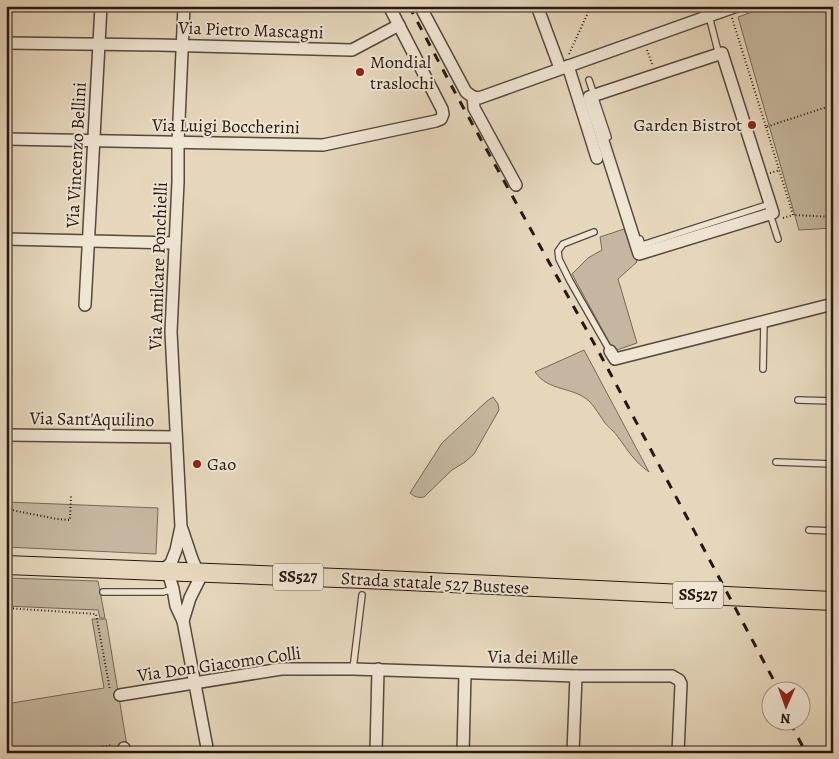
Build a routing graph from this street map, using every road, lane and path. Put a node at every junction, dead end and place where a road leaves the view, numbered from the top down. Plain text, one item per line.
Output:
1 (13, 6) edge
2 (101, 6) edge
3 (184, 6) edge
4 (389, 6) edge
5 (420, 6) edge
6 (537, 6) edge
7 (591, 6) edge
8 (6, 9) edge
9 (730, 10) edge
10 (710, 16) junction
11 (399, 25) junction
12 (6, 43) edge
13 (99, 44) junction
14 (646, 45) dead end
15 (182, 46) junction
16 (556, 56) junction
17 (720, 56) junction
18 (564, 67) junction
19 (656, 75) junction
20 (589, 80) dead end
21 (595, 97) junction
22 (473, 98) junction
23 (833, 105) edge
24 (766, 126) junction
25 (6, 139) edge
26 (94, 142) junction
27 (178, 143) junction
28 (597, 158) dead end
29 (516, 185) dead end
30 (769, 209) junction
31 (833, 216) edge
32 (594, 232) dead end
33 (6, 239) edge
34 (778, 239) dead end
35 (89, 242) junction
36 (176, 243) junction
37 (833, 304) edge
38 (85, 305) dead end
39 (764, 322) junction
40 (610, 352) joint
41 (762, 369) dead end
42 (798, 400) dead end
43 (833, 401) edge
44 (6, 435) edge
45 (176, 438) junction
46 (776, 462) dead end
47 (833, 464) edge
48 (71, 495) dead end
49 (6, 509) edge
50 (181, 527) junction
51 (809, 530) dead end
52 (833, 531) edge
53 (6, 565) edge
54 (164, 572) junction
55 (200, 574) junction
56 (173, 589) junction
57 (102, 592) dead end
58 (362, 595) dead end
59 (833, 601) edge
60 (6, 608) edge
61 (183, 621) junction
62 (353, 669) junction
63 (378, 670) junction
64 (394, 670) joint
65 (465, 673) junction
66 (576, 676) junction
67 (195, 683) junction
68 (120, 695) joint
69 (125, 750) edge
70 (61, 753) edge
71 (208, 753) edge
72 (376, 753) edge
73 (463, 753) edge
74 (573, 753) edge
75 (678, 753) edge

1 - 8 lane
2 - 13 street, Via Vincenzo Bellini
3 - 15 street, Via Amilcare Ponchielli
4 - 11 street
5 - 22 street
6 - 16 street
7 - 16 path
9 - 10 street
9 - 24 path
10 - 17 lane
10 - 18 street
11 - 15 street, Via Pietro Mascagni
11 - 27 street, Via Luigi Boccherini
12 - 13 street, Via Pietro Mascagni
13 - 15 street, Via Pietro Mascagni
13 - 26 street, Via Vincenzo Bellini
14 - 19 path
15 - 27 street, Via Amilcare Ponchielli
16 - 18 street
17 - 19 street
17 - 21 lane
17 - 30 street
18 - 22 street
18 - 28 street
19 - 21 street
20 - 21 lane
21 - 30 street
22 - 29 street
23 - 24 path
24 - 31 path
25 - 26 street, Via Luigi Boccherini
26 - 27 street, Via Luigi Boccherini
26 - 35 street, Via Vincenzo Bellini
27 - 36 street, Via Amilcare Ponchielli
30 - 34 lane
32 - 40 lane
33 - 35 street
35 - 36 street
35 - 38 street, Via Vincenzo Bellini
36 - 45 street, Via Amilcare Ponchielli
37 - 39 street
39 - 40 street
39 - 41 lane
42 - 43 lane
44 - 45 street, Via Sant'Aquilino
45 - 50 street, Via Amilcare Ponchielli
46 - 47 lane
48 - 49 path
50 - 54 street, Via Amilcare Ponchielli
50 - 55 street, Via Amilcare Ponchielli
51 - 52 lane
53 - 54 main road, Strada statale 527 Bustese / SS527
54 - 55 main road, Strada statale 527 Bustese / SS527
54 - 56 street
55 - 59 main road, Strada statale 527 Bustese / SS527
55 - 61 street
56 - 57 lane
56 - 61 street
58 - 62 lane
60 - 68 path
61 - 67 street
62 - 63 street, Via Don Giacomo Colli
62 - 67 street, Via Don Giacomo Colli
63 - 64 street, Via Don Giacomo Colli
63 - 72 street
64 - 65 street, Via dei Mille
65 - 66 street, Via dei Mille
65 - 73 street
66 - 74 street
66 - 75 street, Via dei Mille
67 - 68 street, Via Don Giacomo Colli
67 - 71 street
69 - 70 path

